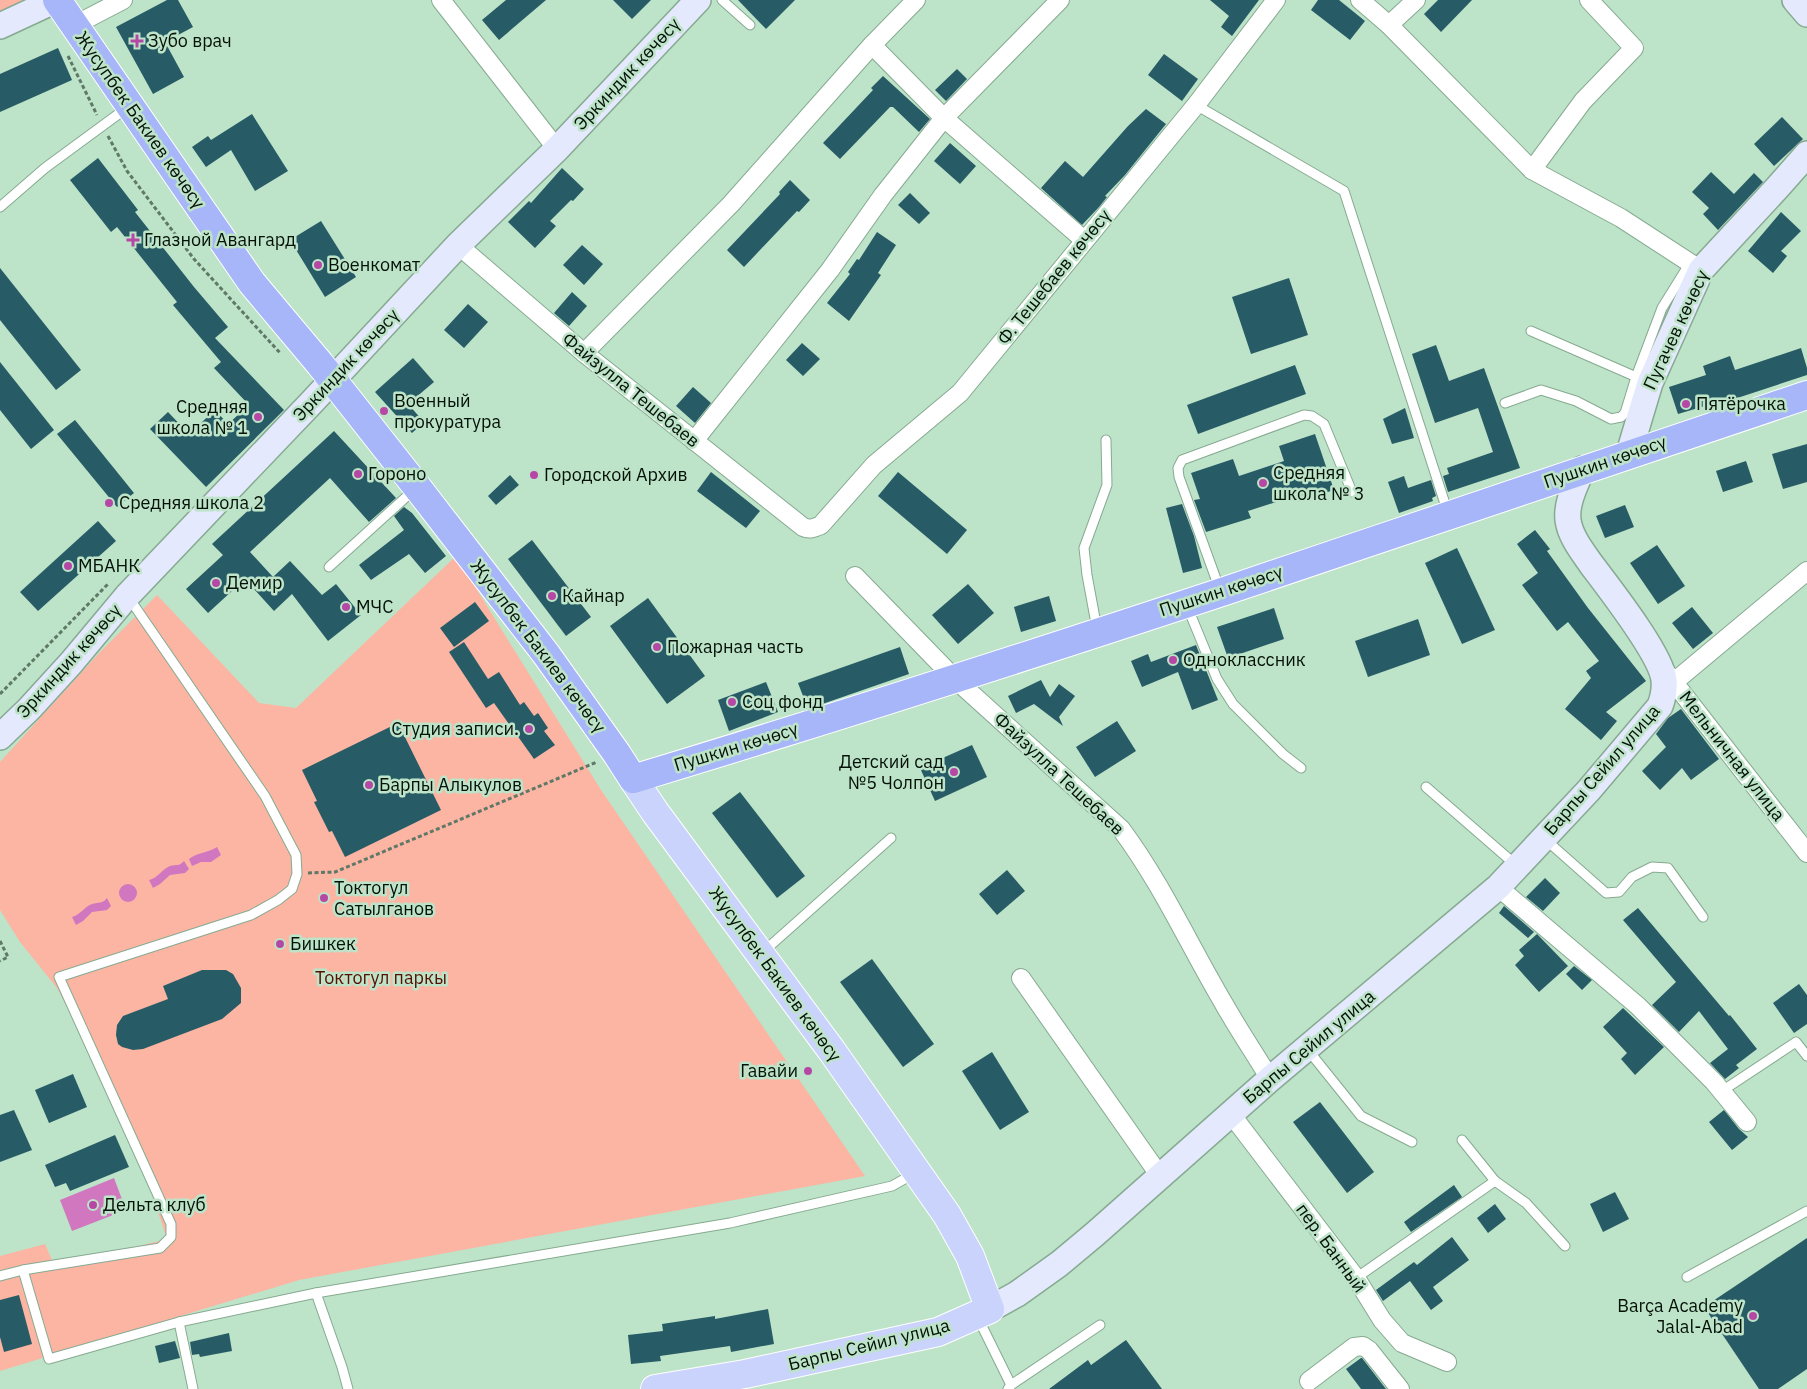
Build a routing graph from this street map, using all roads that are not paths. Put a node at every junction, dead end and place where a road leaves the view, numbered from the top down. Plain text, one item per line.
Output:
1 (56, 0) edge
2 (123, 0) edge
3 (441, 0) edge
4 (698, 0) edge
5 (722, 0) edge
6 (916, 0) edge
7 (1060, 0) edge
8 (1276, 0) edge
9 (1360, 0) edge
10 (1416, 0) edge
11 (1590, 0) edge
12 (1795, 0) edge
13 (1807, 14) edge
14 (750, 25) dead end
15 (1389, 25) junction
16 (0, 26) edge
17 (69, 37) junction
18 (872, 45) junction
19 (130, 105) junction
20 (1196, 105) junction
21 (944, 118) junction
22 (557, 149) junction
23 (1807, 154) edge
24 (1532, 170) junction
25 (0, 207) edge
26 (1084, 240) junction
27 (458, 245) junction
28 (1695, 266) junction
29 (1531, 331) dead end
30 (584, 353) junction
31 (332, 380) junction
32 (1643, 380) junction
33 (1807, 395) edge
34 (1505, 404) dead end
35 (1106, 440) dead end
36 (694, 441) junction
37 (1629, 453) junction
38 (1582, 469) junction
39 (417, 487) junction
40 (1352, 492) dead end
41 (1449, 515) junction
42 (808, 529) joint
43 (329, 567) dead end
44 (1807, 572) edge
45 (855, 576) dead end
46 (120, 588) junction
47 (1220, 592) junction
48 (1186, 603) junction
49 (1097, 632) junction
50 (1658, 661) junction
51 (955, 679) junction
52 (1674, 682) junction
53 (0, 736) edge
54 (1301, 768) dead end
55 (633, 779) junction
56 (1426, 787) dead end
57 (891, 838) dead end
58 (1544, 838) junction
59 (1804, 844) edge
60 (1517, 866) junction
61 (1498, 887) junction
62 (1703, 917) dead end
63 (761, 954) junction
64 (1021, 978) dead end
65 (1306, 1048) junction
66 (1807, 1056) edge
67 (1270, 1079) junction
68 (1722, 1091) junction
69 (1231, 1114) junction
70 (1747, 1122) dead end
71 (1462, 1140) dead end
72 (1412, 1142) dead end
73 (917, 1171) junction
74 (1160, 1176) junction
75 (1495, 1180) junction
76 (1807, 1211) edge
77 (1565, 1246) dead end
78 (23, 1270) junction
79 (0, 1276) edge
80 (1687, 1277) dead end
81 (1356, 1278) junction
82 (316, 1293) junction
83 (983, 1313) junction
84 (179, 1322) junction
85 (1100, 1325) dead end
86 (1447, 1362) dead end
87 (1309, 1381) dead end
88 (746, 1382) edge
89 (1009, 1387) edge
90 (193, 1389) edge
91 (348, 1389) edge
92 (655, 1389) edge
93 (1400, 1389) edge

1 - 16 main road
1 - 17 highway, Жусупбек Бакиев көчөсү
2 - 17 street
3 - 22 street
4 - 22 main road, Эркиндик көчөсү
5 - 14 lane
6 - 18 street
7 - 21 street
8 - 20 street, Ф. Тешебаев көчөсү
9 - 15 street
10 - 15 street
11 - 24 street
12 - 13 main road
15 - 24 street
17 - 19 highway, Жусупбек Бакиев көчөсү
18 - 21 street
18 - 30 street
19 - 25 lane
19 - 31 highway, Жусупбек Бакиев көчөсү
20 - 26 street, Ф. Тешебаев көчөсү
20 - 41 lane
21 - 26 street
21 - 36 street
22 - 27 main road, Эркиндик көчөсү
23 - 28 main road, Пугачев көчөсү
24 - 28 street
26 - 42 street, Ф. Тешебаев көчөсү
27 - 30 street, Файзулла Тешебаев
27 - 31 main road, Эркиндик көчөсү
28 - 32 main road, Пугачев көчөсү
29 - 32 lane
30 - 36 street, Файзулла Тешебаев
31 - 39 highway, Жусупбек Бакиев көчөсү
31 - 46 main road, Эркиндик көчөсү
32 - 34 lane
32 - 37 main road, Пугачев көчөсү
33 - 37 highway, Пушкин көчөсү
35 - 49 lane
36 - 42 street, Файзулла Тешебаев
37 - 38 highway, Пушкин көчөсү
38 - 41 highway, Пушкин көчөсү
38 - 50 main road, Барпы Сейил улица
39 - 43 lane
39 - 55 highway, Жусупбек Бакиев көчөсү
40 - 47 lane
41 - 47 highway, Пушкин көчөсү
44 - 52 street
45 - 51 street, Файзулла Тешебаев
46 - 53 main road, Эркиндик көчөсү
46 - 78 lane
47 - 48 highway, Пушкин көчөсү
48 - 49 highway, Пушкин көчөсү
48 - 54 lane
49 - 51 highway, Пушкин көчөсү
50 - 52 street, Мельничная улица
50 - 58 main road, Барпы Сейил улица
51 - 55 highway, Пушкин көчөсү
51 - 67 street, Файзулла Тешебаев
52 - 59 street, Мельничная улица
55 - 63 main road, Жусупбек Бакиев көчөсү
56 - 60 lane
57 - 63 lane
58 - 60 main road, Барпы Сейил улица
58 - 62 lane
60 - 61 main road, Барпы Сейил улица
61 - 65 main road, Барпы Сейил улица
61 - 68 street
63 - 73 main road, Жусупбек Бакиев көчөсү
64 - 74 street
65 - 67 main road, Барпы Сейил улица
65 - 72 lane
66 - 68 lane
67 - 69 main road, Барпы Сейил улица
68 - 70 street
69 - 74 main road, Барпы Сейил улица
69 - 81 street, пер. Банный
71 - 75 lane
73 - 82 lane
73 - 83 main road, Жусупбек Бакиев көчөсү
74 - 83 main road, Барпы Сейил улица
75 - 77 lane
75 - 81 lane
76 - 80 lane
78 - 79 lane
78 - 84 lane
81 - 86 street, пер. Банный
82 - 84 lane
82 - 91 lane
83 - 88 main road, Барпы Сейил улица
83 - 89 lane
84 - 90 lane
85 - 89 lane
87 - 93 street
88 - 92 main road, Барпы Сейил улица

